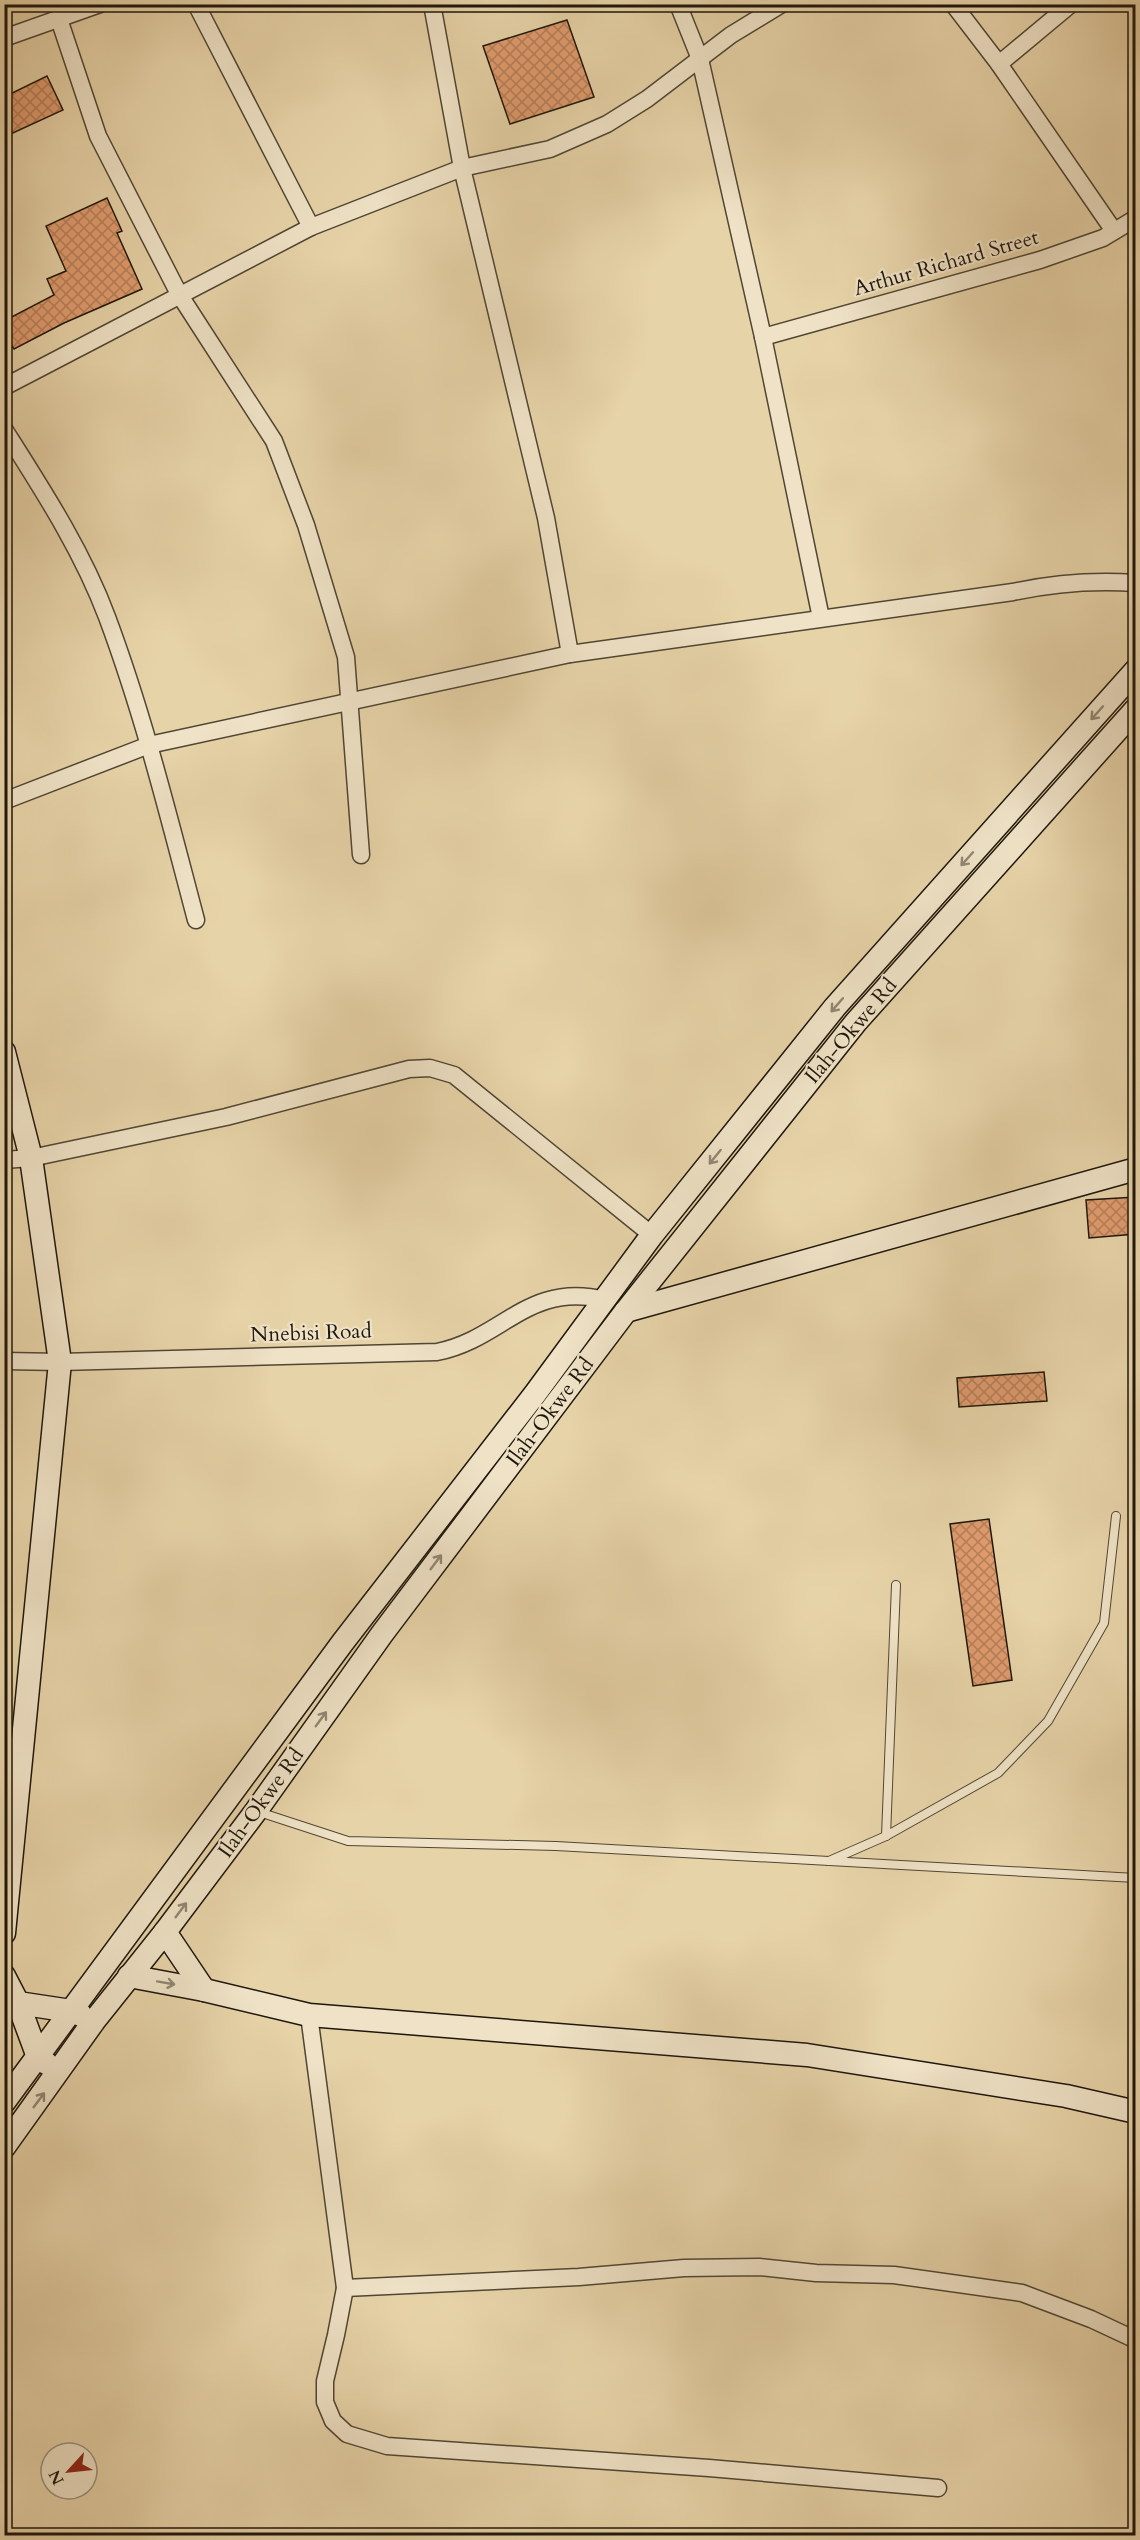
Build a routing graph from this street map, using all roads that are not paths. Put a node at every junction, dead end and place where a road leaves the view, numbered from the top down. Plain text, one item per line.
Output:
1 (100, 4) edge
2 (196, 4) edge
3 (432, 4) edge
4 (678, 4) edge
5 (782, 4) edge
6 (954, 4) edge
7 (1071, 4) edge
8 (59, 19) junction
9 (4, 38) edge
10 (700, 59) junction
11 (999, 64) junction
12 (462, 168) junction
13 (1136, 218) edge
14 (311, 227) junction
15 (1114, 231) junction
16 (179, 294) junction
17 (763, 337) junction
18 (4, 387) edge
19 (4, 429) edge
20 (1136, 583) edge
21 (821, 618) junction
22 (570, 654) junction
23 (1136, 670) edge
24 (349, 700) junction
25 (1136, 709) edge
26 (149, 745) junction
27 (4, 801) edge
28 (361, 855) dead end
29 (196, 920) dead end
30 (4, 1052) edge
31 (31, 1158) junction
32 (4, 1160) edge
33 (1136, 1169) edge
34 (652, 1234) junction
35 (605, 1300) junction
36 (626, 1311) junction
37 (4, 1361) edge
38 (60, 1362) junction
39 (1116, 1516) dead end
40 (896, 1585) dead end
41 (13, 1771) edge
42 (256, 1810) junction
43 (886, 1836) junction
44 (825, 1862) junction
45 (1136, 1878) edge
46 (165, 1932) junction
47 (4, 1933) edge
48 (129, 1976) junction
49 (9, 1988) edge
50 (204, 1990) junction
51 (71, 2011) junction
52 (309, 2015) junction
53 (94, 2021) junction
54 (38, 2057) junction
55 (59, 2073) junction
56 (4, 2102) edge
57 (1136, 2112) edge
58 (4, 2147) edge
59 (345, 2288) junction
60 (1136, 2340) edge
61 (938, 2488) dead end

1 - 8 street
2 - 14 street
3 - 12 street
4 - 10 street
5 - 10 street
6 - 11 street
7 - 11 street
8 - 9 street
8 - 16 street
10 - 12 street
10 - 17 street
11 - 15 street
12 - 14 street
12 - 22 street
13 - 15 street, Arthur Richard Street
14 - 16 street
15 - 17 street, Arthur Richard Street
16 - 18 street
16 - 24 street
17 - 21 street
19 - 26 street
20 - 21 street
21 - 22 street
22 - 24 street
23 -> 34 main road
24 - 26 street
24 - 28 street
25 - 36 main road, Ilah-Okwe Rd
26 - 27 street
26 - 29 street
30 - 31 main road
31 - 32 street
31 - 34 street
31 - 38 main road
33 - 36 main road
34 - 35 main road
35 - 38 street, Nnebisi Road
35 - 51 main road
42 -> 36 main road, Ilah-Okwe Rd
37 - 38 street, Nnebisi Road
38 - 41 main road
39 - 43 lane
40 - 43 lane
41 - 47 main road
42 - 44 lane
46 -> 42 main road, Ilah-Okwe Rd
43 - 44 lane
44 - 45 lane
46 - 48 main road, Ilah-Okwe Rd
46 - 50 main road
48 -> 50 main road
48 - 53 main road, Ilah-Okwe Rd
49 - 51 main road
49 - 54 main road
50 - 52 main road
51 - 53 main road
51 - 54 main road
52 - 57 main road
52 - 59 street
53 - 55 main road, Ilah-Okwe Rd
54 - 55 main road
54 - 56 main road
58 -> 55 main road, Ilah-Okwe Rd
59 - 60 street
59 - 61 street

